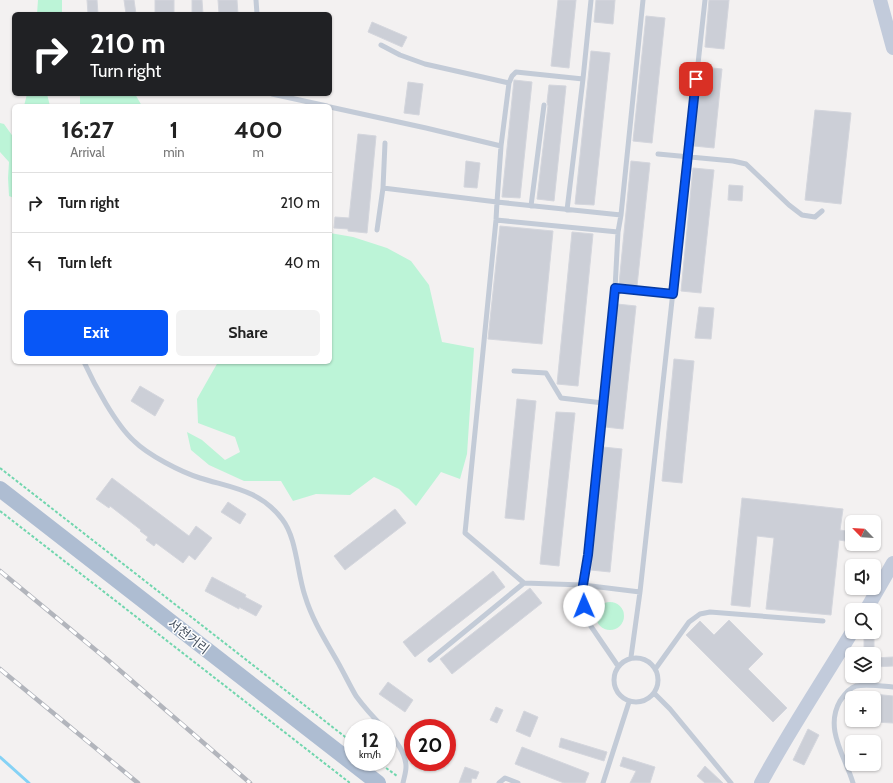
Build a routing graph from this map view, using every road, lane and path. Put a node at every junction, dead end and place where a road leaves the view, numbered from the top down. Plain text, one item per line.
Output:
1 (256, 0) edge
2 (591, 0) edge
3 (643, 0) edge
4 (705, 0) edge
5 (880, 0) edge
6 (257, 12) edge
7 (381, 45) dead end
8 (893, 48) edge
9 (583, 79) junction
10 (509, 83) junction
11 (282, 96) edge
12 (320, 104) edge
13 (544, 104) dead end
14 (332, 107) edge
15 (385, 143) dead end
16 (502, 146) junction
17 (658, 154) dead end
18 (688, 158) junction
19 (383, 188) junction
20 (497, 202) junction
21 (531, 206) junction
22 (567, 210) junction
23 (822, 211) dead end
24 (621, 215) junction
25 (496, 220) junction
26 (378, 230) dead end
27 (618, 232) junction
28 (615, 288) junction
29 (673, 294) junction
30 (85, 364) edge
31 (514, 371) dead end
32 (603, 404) junction
33 (0, 468) edge
34 (0, 489) edge
35 (0, 511) edge
36 (893, 564) edge
37 (524, 583) junction
38 (583, 585) junction
39 (640, 592) junction
40 (870, 603) edge
41 (823, 621) dead end
42 (848, 639) edge
43 (631, 657) junction
44 (430, 660) dead end
45 (618, 666) junction
46 (656, 668) junction
47 (893, 687) edge
48 (655, 694) junction
49 (629, 702) junction
50 (376, 719) edge
51 (344, 736) edge
52 (396, 743) edge
53 (389, 771) edge
54 (403, 782) edge
55 (350, 783) edge
56 (378, 783) edge
57 (499, 783) edge
58 (518, 783) edge
59 (603, 783) edge
60 (731, 783) edge
61 (761, 783) edge
62 (854, 783) edge

1 - 6 lane
2 - 9 lane
3 - 24 lane
4 - 18 lane
5 - 8 street
7 - 10 lane
9 - 10 lane
9 - 22 lane
10 - 16 lane
11 - 12 lane
13 - 21 lane
14 - 16 lane
15 - 19 lane
16 - 20 lane
17 - 18 lane
18 - 23 lane
18 - 29 lane
19 - 20 lane
19 - 26 lane
20 - 21 lane
20 - 25 lane
21 - 22 lane
22 - 24 lane
24 - 27 lane
25 - 27 lane
25 - 37 lane
27 - 28 lane
28 - 29 lane
28 - 32 lane
29 - 39 lane
30 - 50 lane
31 - 32 lane
32 - 38 lane
33 - 51 path
34 - 56 main road, 서천거리
35 - 55 path
36 - 40 street
37 - 38 lane
37 - 44 lane
38 - 39 lane
38 - 45 lane
39 - 43 lane
41 - 46 lane
42 - 61 street
43 - 45 lane
43 - 46 lane
45 - 49 lane
46 - 48 lane
47 - 62 lane
48 - 49 lane
48 - 60 lane
49 - 59 lane
52 - 54 lane
53 - 54 path
57 - 58 lane

